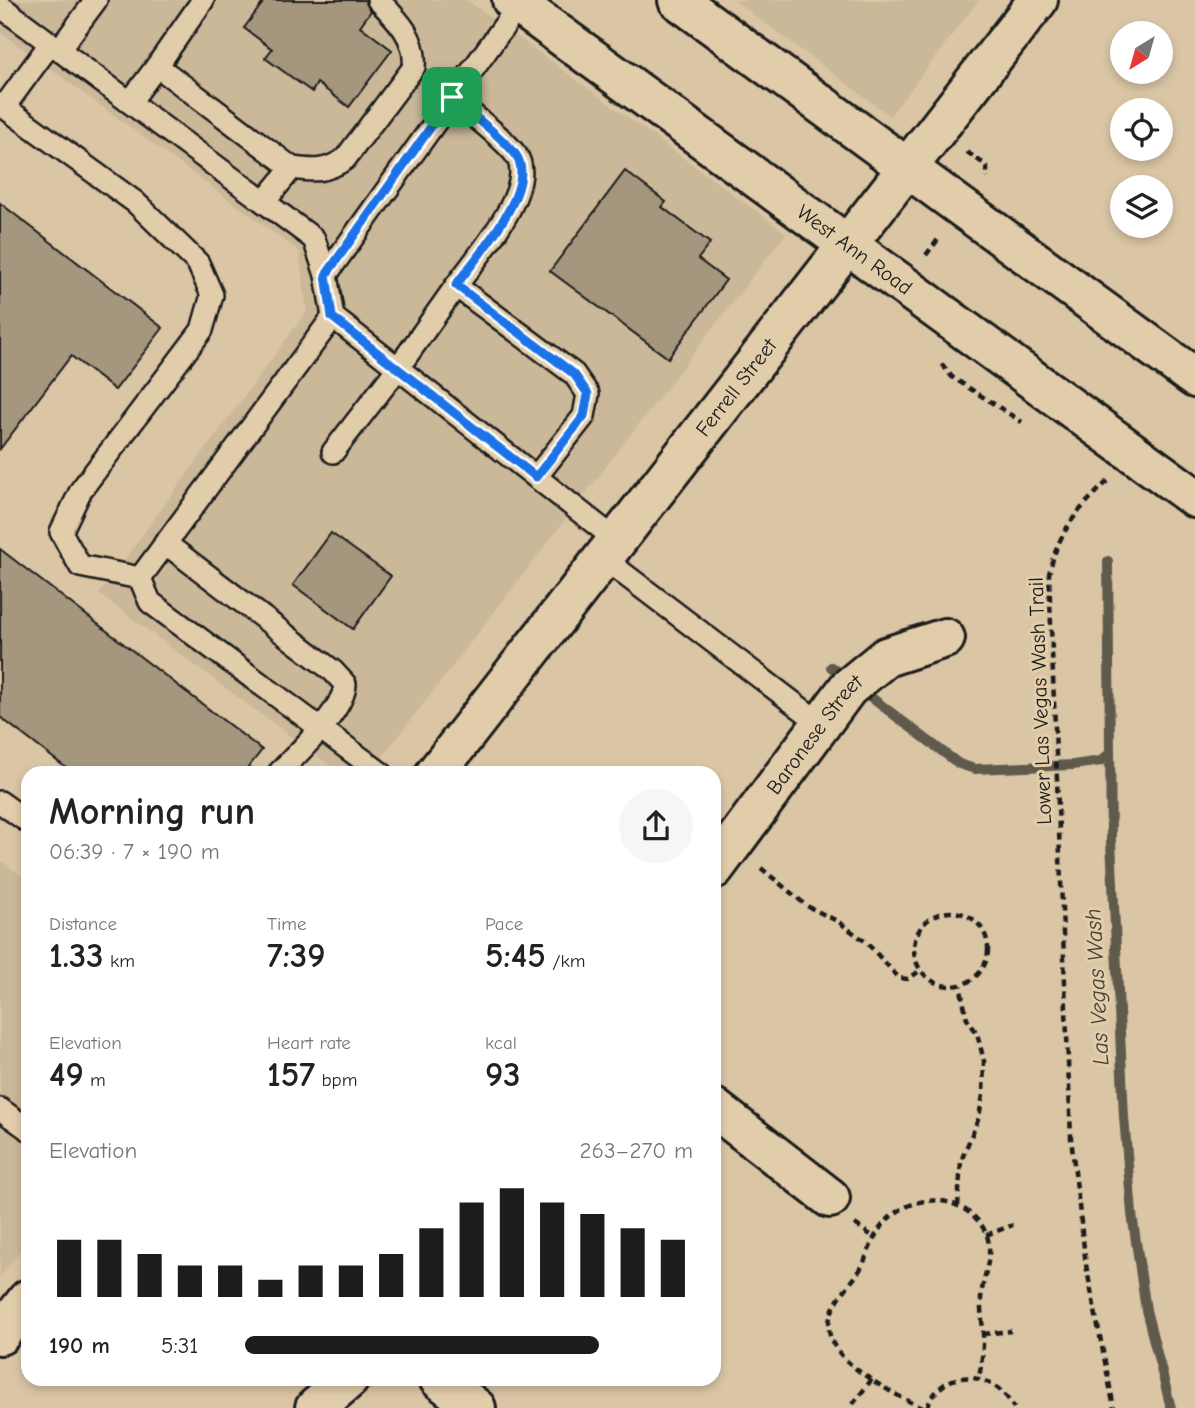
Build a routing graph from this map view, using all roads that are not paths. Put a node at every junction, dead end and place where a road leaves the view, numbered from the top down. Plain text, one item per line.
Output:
1 (96, 0) edge
2 (202, 0) edge
3 (378, 0) edge
4 (678, 0) edge
5 (1038, 0) edge
6 (515, 2) edge
7 (0, 6) edge
8 (55, 47) junction
9 (157, 65) junction
10 (452, 97) junction
11 (130, 103) junction
12 (2, 105) edge
13 (292, 168) junction
14 (907, 169) junction
15 (264, 202) junction
16 (846, 246) junction
17 (326, 275) junction
18 (456, 285) junction
19 (332, 317) junction
20 (398, 368) junction
21 (1195, 378) edge
22 (333, 452) dead end
23 (536, 477) junction
24 (1195, 498) edge
25 (165, 544) junction
26 (610, 549) junction
27 (140, 578) junction
28 (945, 638) dead end
29 (820, 723) junction
30 (320, 728) junction
31 (285, 766) edge
32 (371, 766) edge
33 (441, 766) edge
34 (0, 802) edge
35 (21, 817) edge
36 (723, 856) edge
37 (0, 1109) edge
38 (721, 1113) edge
39 (21, 1124) edge
40 (830, 1198) dead end
41 (21, 1307) edge
42 (0, 1335) edge
43 (341, 1386) edge
44 (448, 1386) edge
45 (315, 1408) edge
46 (476, 1408) edge

1 - 8 lane
2 - 9 lane
3 - 13 lane
4 - 14 street
5 - 14 street, Ferrell Street
6 - 10 lane
6 - 16 street, West Ann Road
7 - 8 lane
8 - 11 lane
8 - 12 lane
9 - 11 lane
9 - 13 lane
10 - 17 lane
10 - 18 lane
11 - 15 lane
12 - 27 lane
13 - 15 lane
14 - 16 street, Ferrell Street
14 - 21 street
15 - 17 lane
16 - 24 street, West Ann Road
16 - 26 street, Ferrell Street
17 - 19 lane
18 - 20 lane
18 - 23 lane
19 - 20 lane
19 - 25 lane
20 - 22 lane
20 - 23 lane
23 - 26 lane
25 - 27 lane
25 - 30 lane
26 - 29 lane
26 - 33 street, Ferrell Street
27 - 30 lane
28 - 29 street, Baronese Street
29 - 36 street, Baronese Street
30 - 31 lane
30 - 32 lane
34 - 35 lane
37 - 39 lane
38 - 40 street
41 - 42 street
43 - 45 street
44 - 46 street

